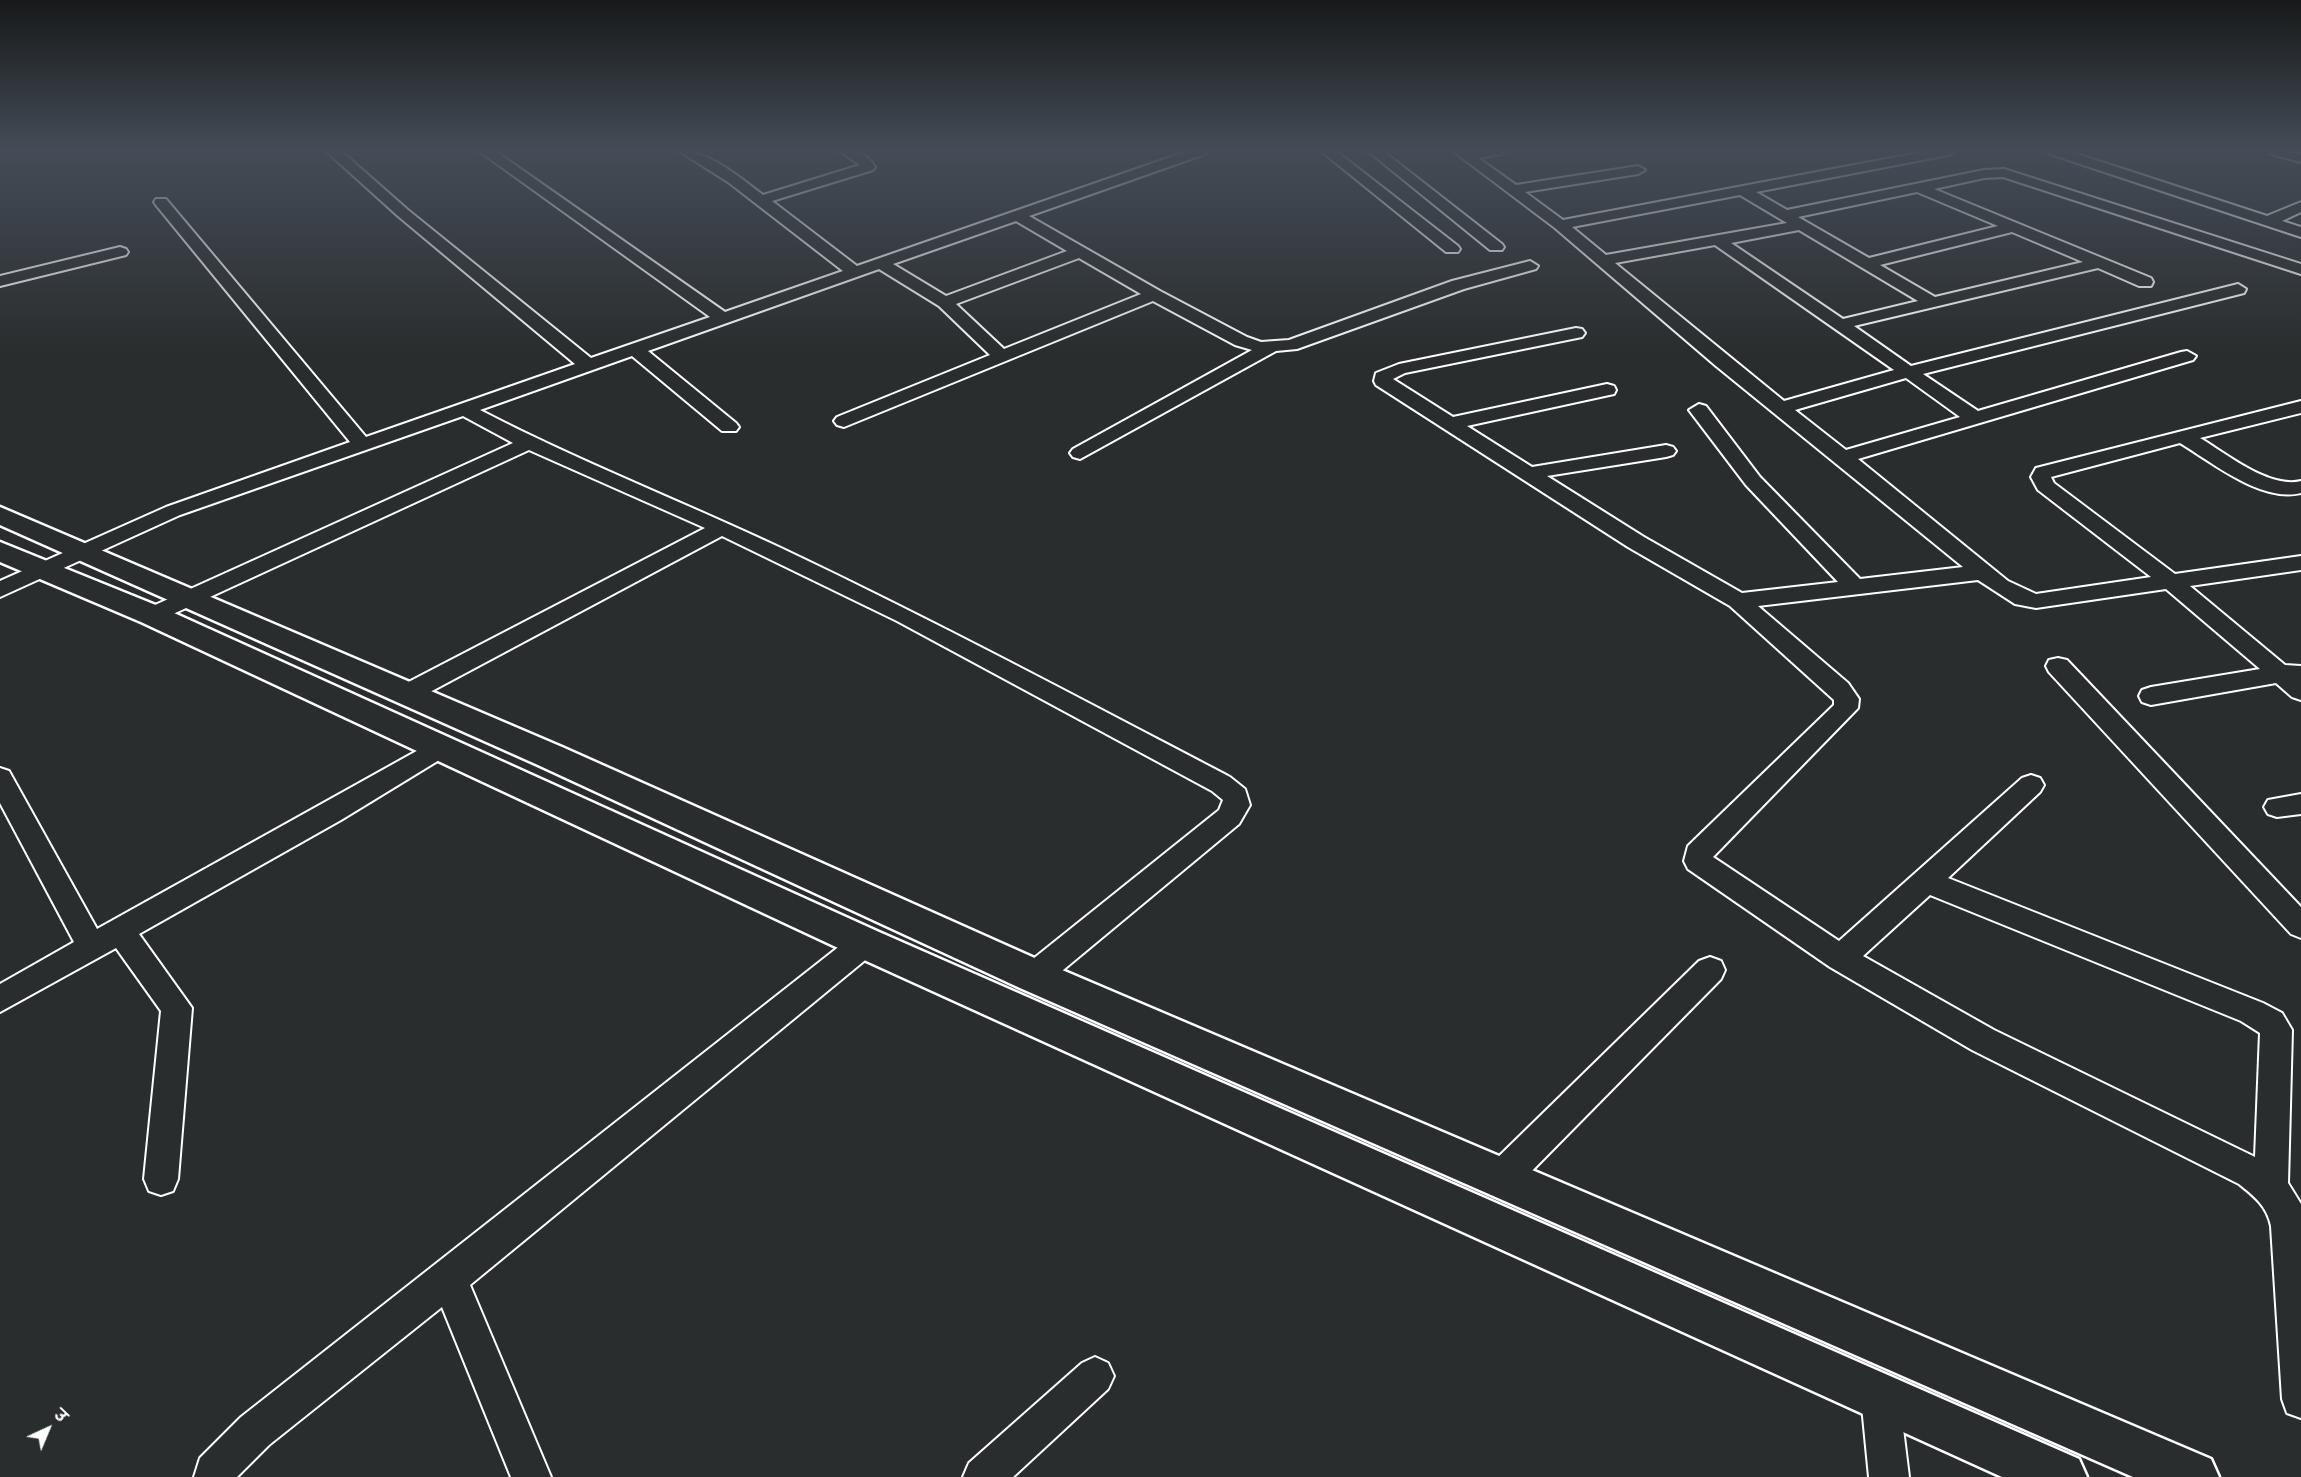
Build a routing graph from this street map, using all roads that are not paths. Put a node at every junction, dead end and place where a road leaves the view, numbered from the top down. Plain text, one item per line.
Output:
1 (176, 220) edge
2 (415, 220) edge
3 (584, 220) edge
4 (786, 220) edge
5 (999, 220) edge
6 (1025, 220) edge
7 (1415, 220) edge
8 (1462, 220) edge
9 (1553, 220) edge
10 (1587, 220) edge
11 (1795, 220) edge
12 (1996, 220) edge
13 (2148, 220) edge
14 (2265, 220) edge
15 (2268, 221) joint
16 (1560, 225) junction
17 (1803, 225) junction
18 (2013, 227) junction
19 (2301, 232) edge
20 (1717, 240) junction
21 (1496, 247) dead end
22 (1452, 249) dead end
23 (120, 252) dead end
24 (1080, 252) junction
25 (1601, 261) junction
26 (880, 263) junction
27 (1868, 263) junction
28 (2100, 263) junction
29 (1530, 266) dead end
30 (2301, 269) edge
31 (855, 272) junction
32 (0, 281) edge
33 (2145, 282) dead end
34 (2238, 289) dead end
35 (1154, 295) junction
36 (945, 302) junction
37 (1935, 304) junction
38 (723, 318) junction
39 (1838, 326) junction
40 (1576, 333) dead end
41 (1271, 347) junction
42 (635, 349) junction
43 (2187, 356) dead end
44 (1002, 357) junction
45 (588, 366) junction
46 (1908, 372) junction
47 (1607, 390) dead end
48 (2301, 407) edge
49 (1781, 408) junction
50 (464, 409) junction
51 (1699, 410) dead end
52 (1976, 418) junction
53 (844, 421) dead end
54 (1449, 424) junction
55 (729, 428) dead end
56 (2182, 436) junction
57 (529, 443) junction
58 (362, 445) junction
59 (1666, 451) dead end
60 (1080, 453) dead end
61 (1844, 457) junction
62 (1530, 473) junction
63 (2301, 487) edge
64 (0, 515) edge
65 (722, 528) junction
66 (0, 550) edge
67 (83, 551) junction
68 (2301, 563) edge
69 (44, 572) junction
70 (1983, 572) junction
71 (2171, 582) junction
72 (1855, 587) junction
73 (0, 590) edge
74 (190, 597) junction
75 (1738, 602) junction
76 (152, 615) junction
77 (2058, 666) dead end
78 (2290, 672) edge
79 (2301, 692) edge
80 (406, 694) junction
81 (2151, 696) dead end
82 (440, 747) junction
83 (0, 778) edge
84 (2031, 785) dead end
85 (1926, 881) junction
86 (2301, 926) edge
87 (120, 931) junction
88 (864, 943) junction
89 (91, 946) junction
90 (1841, 958) junction
91 (1710, 970) dead end
92 (1034, 976) junction
93 (0, 999) edge
94 (1502, 1177) junction
95 (161, 1179) dead end
96 (2271, 1188) junction
97 (449, 1279) junction
98 (1095, 1376) dead end
99 (1880, 1396) junction
100 (2301, 1400) edge
101 (214, 1477) edge
102 (531, 1477) edge
103 (983, 1477) edge
104 (1889, 1477) edge
105 (2061, 1477) edge
106 (2193, 1477) edge

1 - 58 street
2 - 45 street
3 - 38 street
4 - 31 street
5 - 26 street
6 - 24 street
7 - 22 street
8 - 21 street
9 - 16 street
10 - 16 street
11 - 17 street
12 - 18 street
13 - 30 street
14 - 15 street
15 - 19 street
16 - 25 street
17 - 20 street
17 - 27 street
18 - 27 street
18 - 28 street
20 - 25 street
20 - 39 street
23 - 32 street
24 - 35 street
24 - 36 street
25 - 49 street
26 - 31 street
26 - 36 street
27 - 37 street
28 - 33 street
28 - 37 street
29 - 41 street
31 - 38 street
34 - 46 street
35 - 41 street
35 - 44 street
36 - 44 street
37 - 39 street
38 - 42 street
39 - 46 street
40 - 54 street
41 - 60 street
42 - 45 street
42 - 55 street
43 - 52 street
44 - 53 street
45 - 50 street
46 - 49 street
46 - 52 street
47 - 54 street
48 - 56 street
49 - 61 street
50 - 57 street
50 - 58 street
51 - 72 street
52 - 61 street
54 - 62 street
56 - 63 street
56 - 71 street
57 - 65 street
57 - 74 street
58 - 67 street
59 - 62 street
61 - 70 street
62 - 75 street
64 - 67 main road
65 - 80 street
65 - 92 street
66 - 69 main road
67 - 69 street
67 - 74 main road
68 - 71 street
69 - 73 street
69 - 76 main road
70 - 71 street
70 - 72 street
71 - 78 street
72 - 75 street
74 - 76 street
74 - 80 main road
75 - 90 street
76 - 82 main road
77 - 86 street
78 - 79 street
78 - 81 street
80 - 92 main road
82 - 87 street
82 - 88 main road
83 - 89 street
84 - 85 street
85 - 90 street
85 - 96 street
87 - 89 street
87 - 95 street
88 - 97 street
88 - 99 main road
89 - 93 street
90 - 96 street
91 - 94 street
92 - 94 main road
94 - 106 main road
96 - 100 street
97 - 101 street
97 - 102 street
98 - 103 street
99 - 104 street
99 - 105 main road

